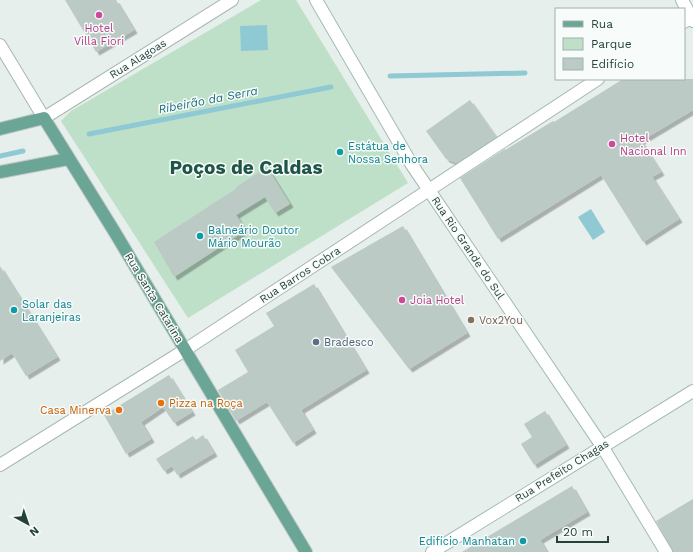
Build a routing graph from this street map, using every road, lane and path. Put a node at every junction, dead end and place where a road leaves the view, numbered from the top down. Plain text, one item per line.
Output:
1 (232, 0) edge
2 (316, 0) edge
3 (682, 0) edge
4 (690, 17) edge
5 (0, 45) edge
6 (596, 80) edge
7 (44, 118) junction
8 (0, 130) edge
9 (68, 159) junction
10 (0, 172) edge
11 (429, 191) junction
12 (185, 350) junction
13 (693, 391) edge
14 (602, 446) junction
15 (0, 465) edge
16 (306, 552) edge
17 (432, 552) edge
18 (666, 552) edge

1 - 7 street, Rua Alagoas
2 - 11 street, Rua Rio Grande do Sul
3 - 4 street
5 - 7 street, Rua Santa Catarina
6 - 11 street, Rua Barros Cobra
7 - 8 main road
7 - 9 main road, Rua Santa Catarina
9 - 10 main road
9 - 12 main road, Rua Santa Catarina
11 - 12 street, Rua Barros Cobra
11 - 14 street, Rua Rio Grande do Sul
12 - 15 street, Rua Barros Cobra
12 - 16 main road, Rua Santa Catarina
13 - 14 street, Rua Prefeito Chagas
14 - 17 street, Rua Prefeito Chagas
14 - 18 street, Rua Rio Grande do Sul

